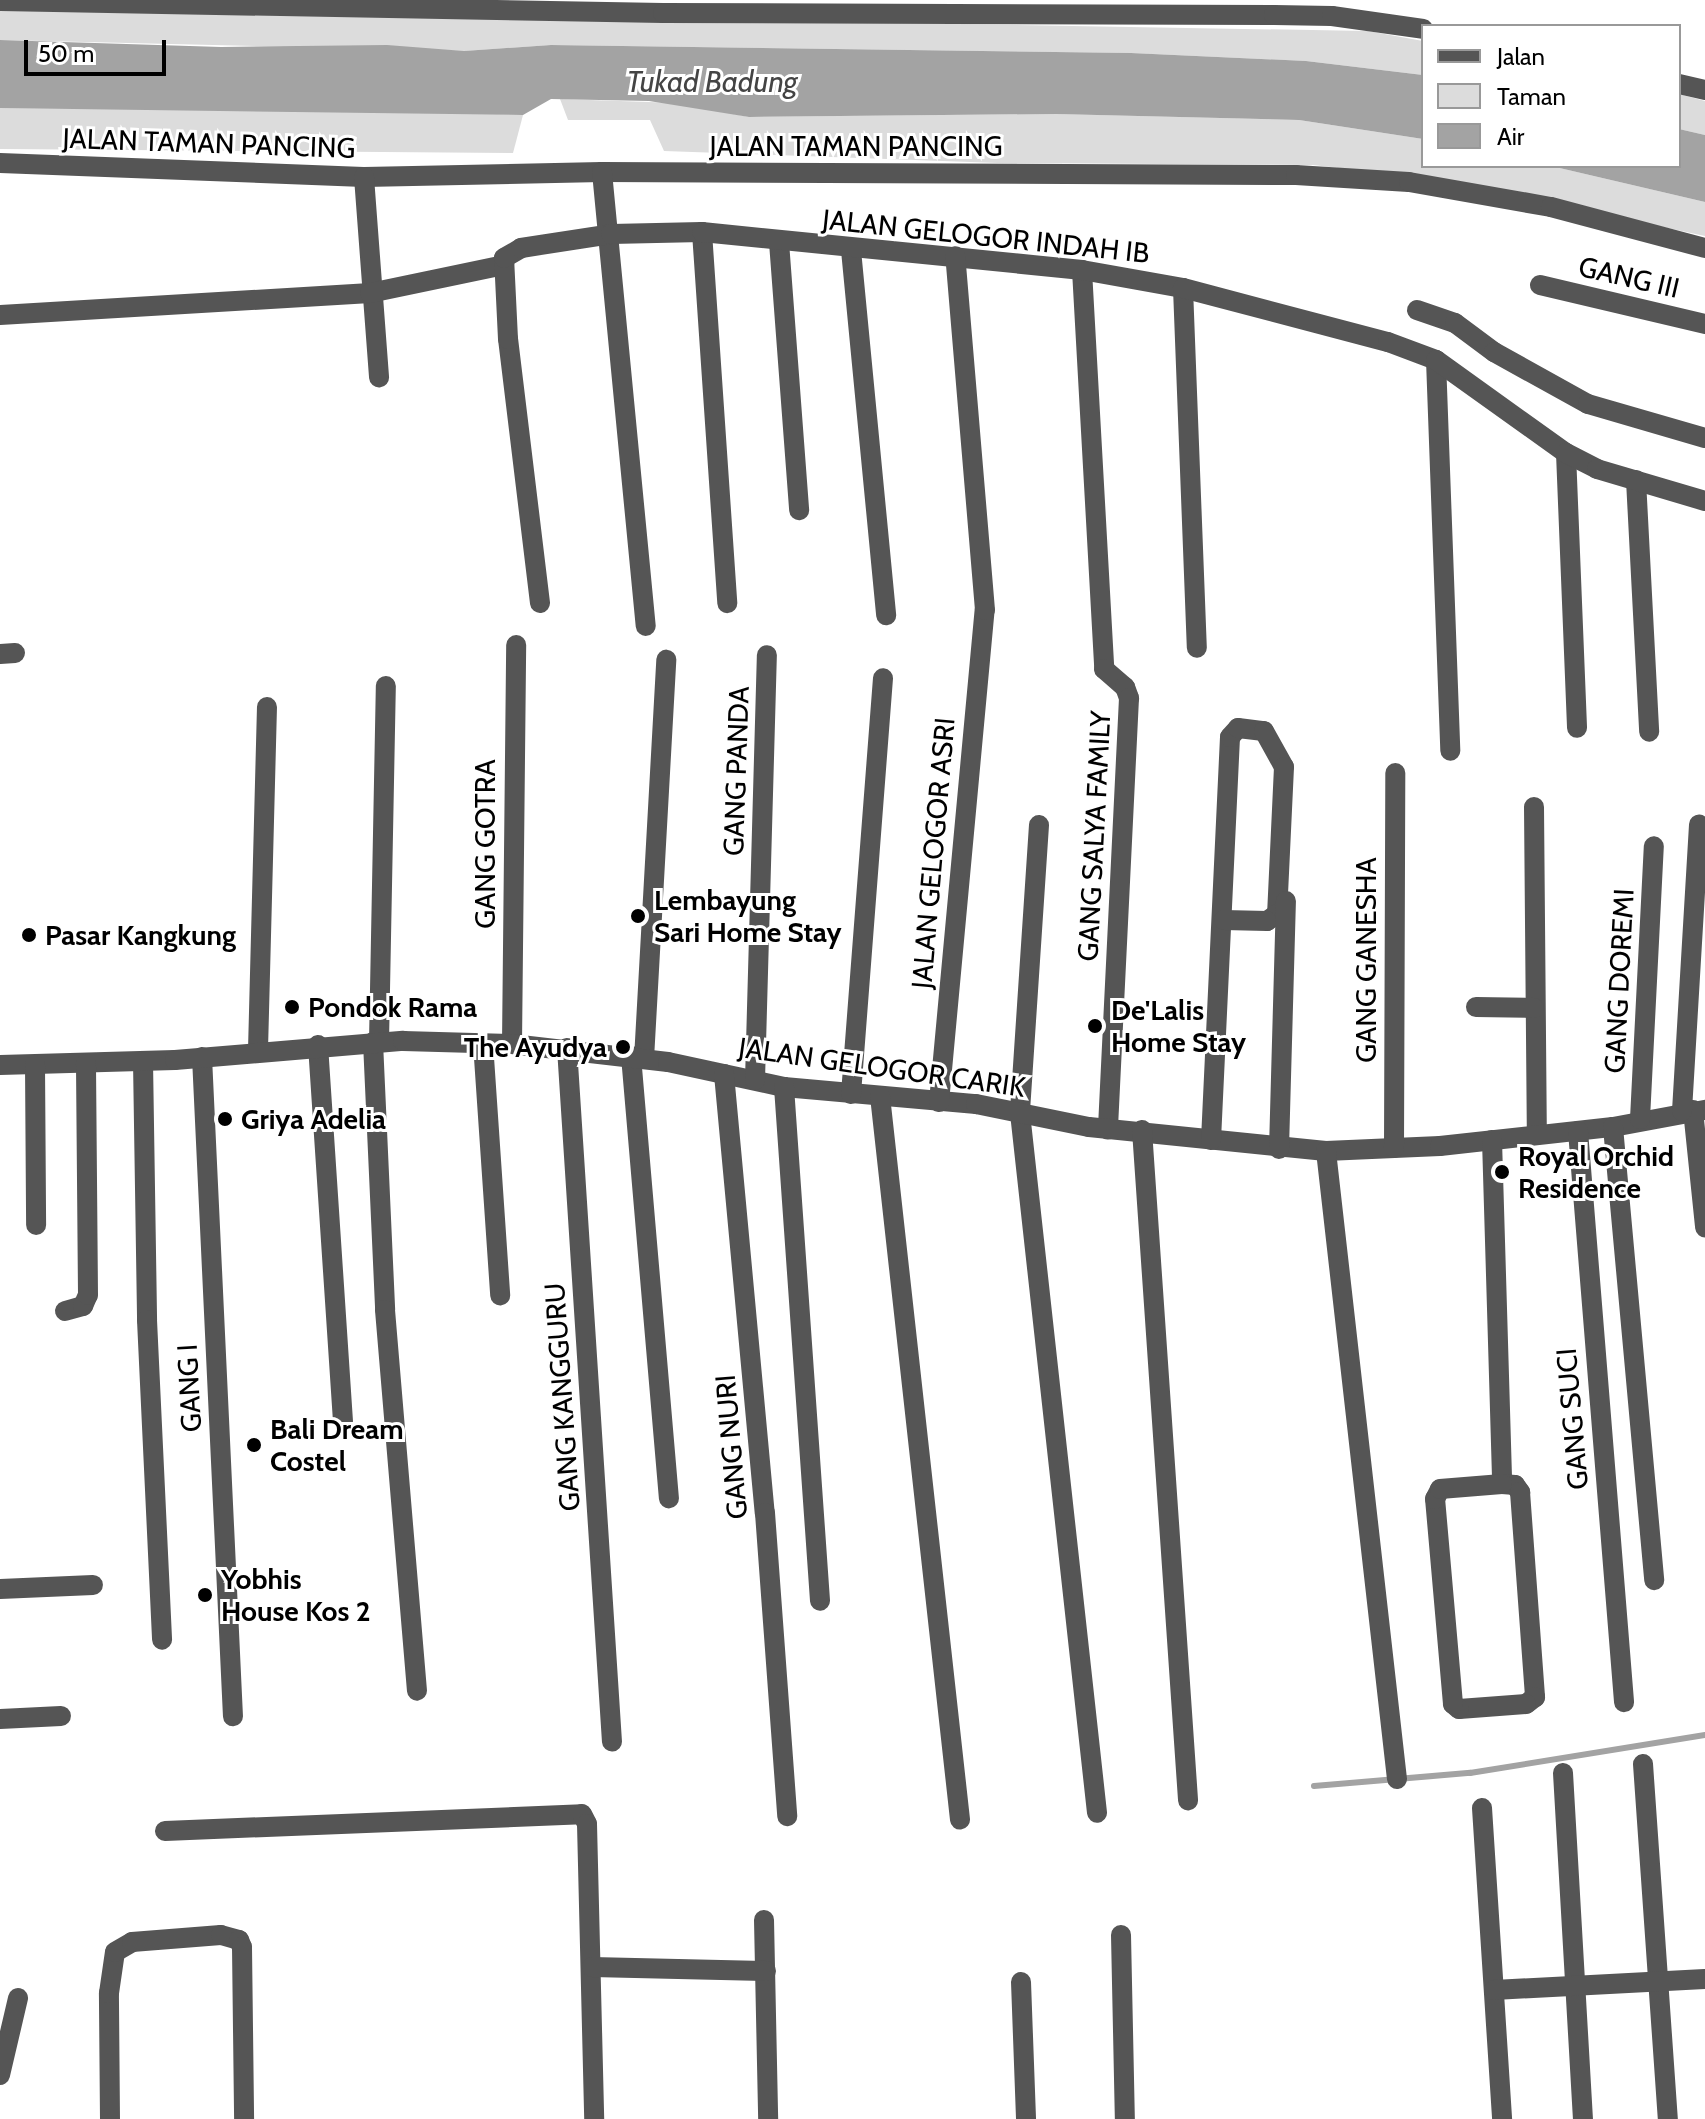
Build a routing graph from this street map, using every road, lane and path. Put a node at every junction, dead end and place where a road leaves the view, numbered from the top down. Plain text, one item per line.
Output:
1 (0, 1) edge
2 (386, 3) edge
3 (986, 5) edge
4 (611, 6) edge
5 (1040, 6) edge
6 (1287, 7) edge
7 (1100, 8) edge
8 (1332, 8) edge
9 (1421, 29) edge
10 (1681, 84) edge
11 (1705, 90) edge
12 (0, 163) edge
13 (602, 172) junction
14 (364, 177) junction
15 (702, 232) junction
16 (611, 234) junction
17 (779, 242) junction
18 (1705, 248) edge
19 (851, 250) junction
20 (955, 256) junction
21 (504, 265) junction
22 (1082, 270) junction
23 (1540, 285) dead end
24 (1183, 288) junction
25 (370, 293) junction
26 (1417, 310) dead end
27 (0, 315) edge
28 (1705, 324) edge
29 (1436, 360) junction
30 (379, 377) dead end
31 (1705, 438) edge
32 (1566, 453) junction
33 (1636, 480) junction
34 (1705, 501) edge
35 (799, 510) dead end
36 (540, 603) dead end
37 (727, 603) dead end
38 (886, 615) dead end
39 (646, 626) dead end
40 (516, 645) dead end
41 (1197, 648) dead end
42 (767, 655) dead end
43 (666, 660) dead end
44 (883, 678) dead end
45 (386, 686) dead end
46 (267, 707) dead end
47 (1577, 728) dead end
48 (1649, 732) dead end
49 (1450, 751) dead end
50 (1395, 773) dead end
51 (1292, 776) dead end
52 (1534, 807) dead end
53 (1039, 825) dead end
54 (1699, 825) dead end
55 (1654, 846) dead end
56 (1224, 920) junction
57 (1476, 1007) dead end
58 (1534, 1008) junction
59 (376, 1042) junction
60 (483, 1043) junction
61 (512, 1044) junction
62 (318, 1045) junction
63 (567, 1048) junction
64 (258, 1050) junction
65 (202, 1057) junction
66 (638, 1058) junction
67 (143, 1061) junction
68 (86, 1064) junction
69 (0, 1065) edge
70 (35, 1065) junction
71 (724, 1074) junction
72 (755, 1080) junction
73 (784, 1087) junction
74 (851, 1094) junction
75 (880, 1096) junction
76 (939, 1102) junction
77 (1693, 1110) edge
78 (1020, 1113) junction
79 (1640, 1119) junction
80 (1613, 1127) junction
81 (1108, 1129) junction
82 (1142, 1130) junction
83 (1578, 1131) junction
84 (1537, 1135) junction
85 (1211, 1140) junction
86 (1492, 1140) junction
87 (1394, 1148) junction
88 (1279, 1149) junction
89 (1326, 1151) junction
90 (36, 1225) dead end
91 (1705, 1227) edge
92 (500, 1295) dead end
93 (65, 1311) dead end
94 (343, 1421) dead end
95 (1502, 1484) junction
96 (669, 1498) dead end
97 (1654, 1580) dead end
98 (93, 1585) dead end
99 (0, 1589) edge
100 (820, 1601) dead end
101 (162, 1640) dead end
102 (417, 1691) dead end
103 (1624, 1702) dead end
104 (61, 1716) dead end
105 (233, 1716) dead end
106 (0, 1719) edge
107 (612, 1742) dead end
108 (1643, 1764) dead end
109 (1563, 1773) dead end
110 (1397, 1779) dead end
111 (1188, 1800) dead end
112 (1482, 1808) dead end
113 (1097, 1813) dead end
114 (787, 1816) dead end
115 (960, 1820) dead end
116 (165, 1831) dead end
117 (764, 1920) dead end
118 (1121, 1935) dead end
119 (592, 1967) junction
120 (766, 1971) junction
121 (1705, 1979) edge
122 (1021, 1982) dead end
123 (1660, 1982) junction
124 (1575, 1987) junction
125 (1494, 1990) junction
126 (18, 1998) dead end
127 (0, 2075) edge
128 (110, 2119) edge
129 (244, 2119) edge
130 (594, 2119) edge
131 (768, 2119) edge
132 (1026, 2119) edge
133 (1125, 2119) edge
134 (1502, 2119) edge
135 (1583, 2119) edge
136 (1668, 2119) edge

1 - 2 street
2 - 4 street
3 - 4 street
3 - 5 street
5 - 7 street
6 - 7 street
6 - 8 street
8 - 9 street
10 - 11 street
12 - 14 street, JALAN TAMAN PANCING
13 - 14 street, JALAN TAMAN PANCING
13 - 16 street
13 - 18 street, JALAN TAMAN PANCING
14 - 25 street
15 - 16 street, JALAN GELOGOR INDAH IB
15 - 17 street, JALAN GELOGOR INDAH IB
15 - 37 street
16 - 21 street, JALAN GELOGOR INDAH IB
16 - 39 street
17 - 19 street, JALAN GELOGOR INDAH IB
17 - 35 street
19 - 20 street, JALAN GELOGOR INDAH IB
19 - 38 street
20 - 22 street, JALAN GELOGOR INDAH IB
20 - 76 street, JALAN GELOGOR ASRI
21 - 25 street, JALAN GELOGOR INDAH IB
21 - 36 street
22 - 24 street, JALAN GELOGOR INDAH IB
22 - 81 street, GANG SALYA FAMILY
23 - 28 street, GANG III
24 - 29 street, JALAN GELOGOR INDAH IB
24 - 41 street
25 - 27 street, JALAN GELOGOR INDAH IB
25 - 30 street
26 - 31 street
29 - 32 street, JALAN GELOGOR INDAH IB
29 - 49 street
32 - 33 street, JALAN GELOGOR INDAH IB
32 - 47 street
33 - 34 street, JALAN GELOGOR INDAH IB
33 - 48 street
40 - 61 street, GANG GOTRA
42 - 72 street, GANG PANDA
43 - 66 street
44 - 74 street
45 - 59 street
46 - 64 street
50 - 87 street, GANG GANESHA
51 - 88 street
52 - 58 street
53 - 78 street
54 - 77 street
55 - 79 street, GANG DOREMI
56 - 56 street
56 - 85 street
57 - 58 street
58 - 84 street
59 - 60 street, JALAN GELOGOR CARIK
59 - 62 street, JALAN GELOGOR CARIK
59 - 102 street
60 - 61 street, JALAN GELOGOR CARIK
60 - 92 street
61 - 63 street, JALAN GELOGOR CARIK
62 - 64 street, JALAN GELOGOR CARIK
62 - 94 street
63 - 66 street, JALAN GELOGOR CARIK
63 - 107 street, GANG KANGGURU
64 - 65 street, JALAN GELOGOR CARIK
65 - 67 street, JALAN GELOGOR CARIK
65 - 105 street, GANG I
66 - 71 street, JALAN GELOGOR CARIK
66 - 96 street
67 - 68 street, JALAN GELOGOR CARIK
67 - 101 street
68 - 70 street, JALAN GELOGOR CARIK
68 - 93 street
69 - 70 street, JALAN GELOGOR CARIK
70 - 90 street
71 - 72 street, JALAN GELOGOR CARIK
71 - 114 street, GANG NURI
72 - 73 street, JALAN GELOGOR CARIK
73 - 74 street, JALAN GELOGOR CARIK
73 - 100 street
74 - 75 street, JALAN GELOGOR CARIK
75 - 76 street, JALAN GELOGOR CARIK
75 - 115 street
76 - 78 street, JALAN GELOGOR CARIK
77 - 79 street, JALAN GELOGOR CARIK
77 - 91 street
78 - 81 street, JALAN GELOGOR CARIK
78 - 113 street
79 - 80 street, JALAN GELOGOR CARIK
80 - 83 street, JALAN GELOGOR CARIK
80 - 97 street
81 - 82 street, JALAN GELOGOR CARIK
82 - 85 street, JALAN GELOGOR CARIK
82 - 111 street
83 - 84 street, JALAN GELOGOR CARIK
83 - 103 street, GANG SUCI
84 - 86 street, JALAN GELOGOR CARIK
85 - 88 street, JALAN GELOGOR CARIK
86 - 87 street, JALAN GELOGOR CARIK
86 - 95 street
87 - 89 street, JALAN GELOGOR CARIK
88 - 89 street, JALAN GELOGOR CARIK
89 - 110 street
95 - 95 street
98 - 99 street
104 - 106 street
108 - 123 street
109 - 124 street
112 - 125 street
116 - 119 street
117 - 120 street
118 - 133 street
119 - 120 street
119 - 130 street
120 - 131 street
121 - 123 street
122 - 132 street
123 - 124 street
123 - 136 street
124 - 125 street
124 - 135 street
125 - 134 street
126 - 127 street
128 - 129 street

